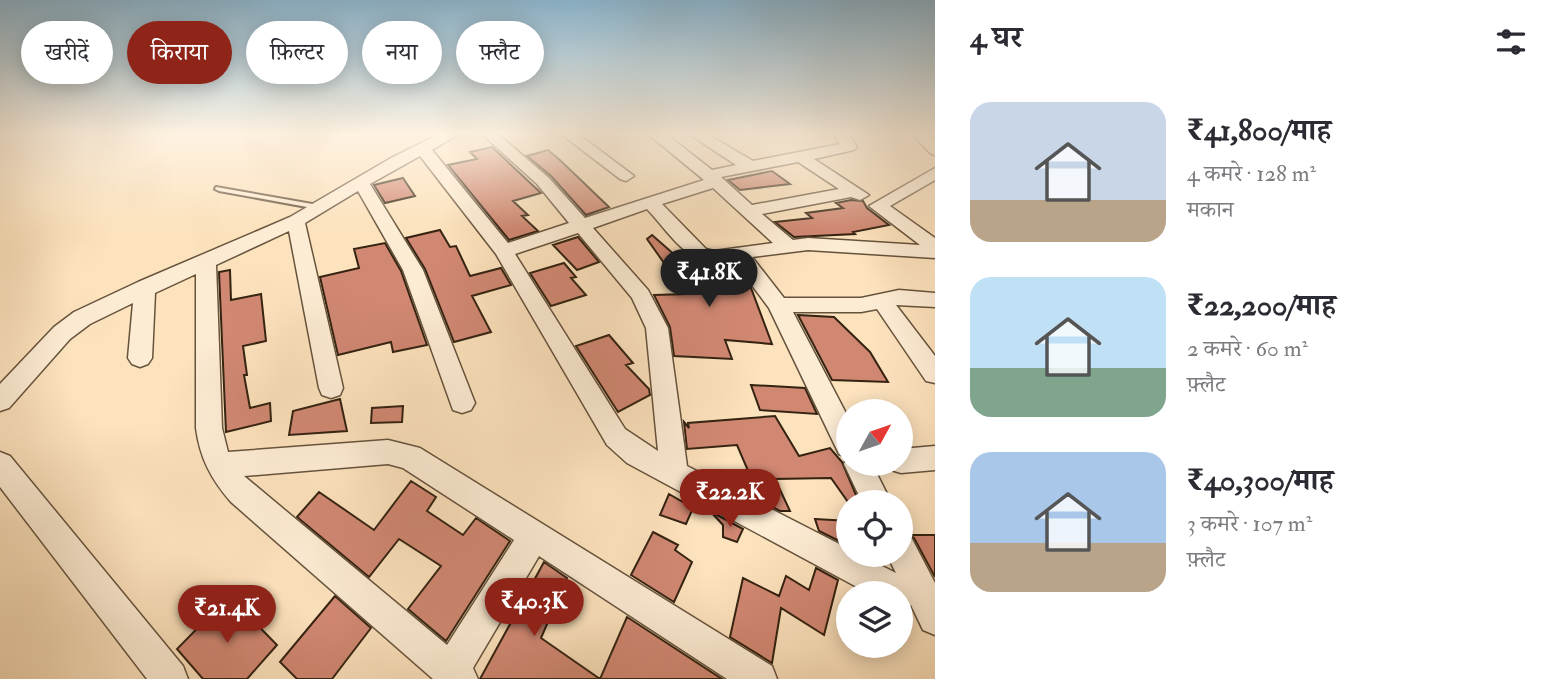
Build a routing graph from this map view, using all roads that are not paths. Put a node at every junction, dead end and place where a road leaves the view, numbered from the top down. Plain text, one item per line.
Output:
1 (385, 166) edge
2 (439, 166) edge
3 (525, 166) edge
4 (612, 166) edge
5 (698, 166) edge
6 (758, 166) edge
7 (814, 166) edge
8 (751, 167) joint
9 (935, 173) edge
10 (626, 176) dead end
11 (712, 178) junction
12 (361, 182) junction
13 (219, 189) dead end
14 (853, 191) junction
15 (651, 203) junction
16 (878, 206) junction
17 (318, 207) junction
18 (748, 211) junction
19 (296, 220) junction
20 (581, 226) junction
21 (933, 243) edge
22 (787, 245) junction
23 (504, 251) junction
24 (738, 253) junction
25 (206, 260) junction
26 (145, 287) junction
27 (935, 300) edge
28 (882, 301) junction
29 (778, 305) junction
30 (140, 358) dead end
31 (935, 374) edge
32 (331, 388) dead end
33 (0, 401) edge
34 (462, 403) dead end
35 (836, 415) edge
36 (935, 458) edge
37 (914, 460) edge
38 (0, 465) edge
39 (219, 465) junction
40 (674, 474) junction
41 (533, 537) junction
42 (910, 567) edge
43 (876, 581) edge
44 (913, 601) edge
45 (934, 612) edge
46 (456, 675) edge
47 (170, 679) edge
48 (759, 679) edge

1 - 12 street
2 - 23 street
3 - 20 street
4 - 10 street
5 - 11 street
6 - 8 street
7 - 14 street
8 - 11 street
9 - 16 street
11 - 15 street
11 - 18 street
12 - 17 street
12 - 34 street
13 - 17 lane
14 - 16 street
14 - 18 street
15 - 20 street
15 - 24 street
16 - 21 street
17 - 19 street
18 - 22 street
19 - 25 street
19 - 32 street
20 - 23 street
20 - 40 street
21 - 22 street
22 - 24 street
23 - 40 street
24 - 29 street
25 - 26 street
25 - 39 street
26 - 30 street
26 - 33 street
27 - 28 street
28 - 29 street
28 - 31 street
29 - 35 street
36 - 37 street
38 - 47 street
39 - 41 street
39 - 46 street
40 - 43 street
41 - 46 street
41 - 48 street
42 - 45 street
44 - 45 street

